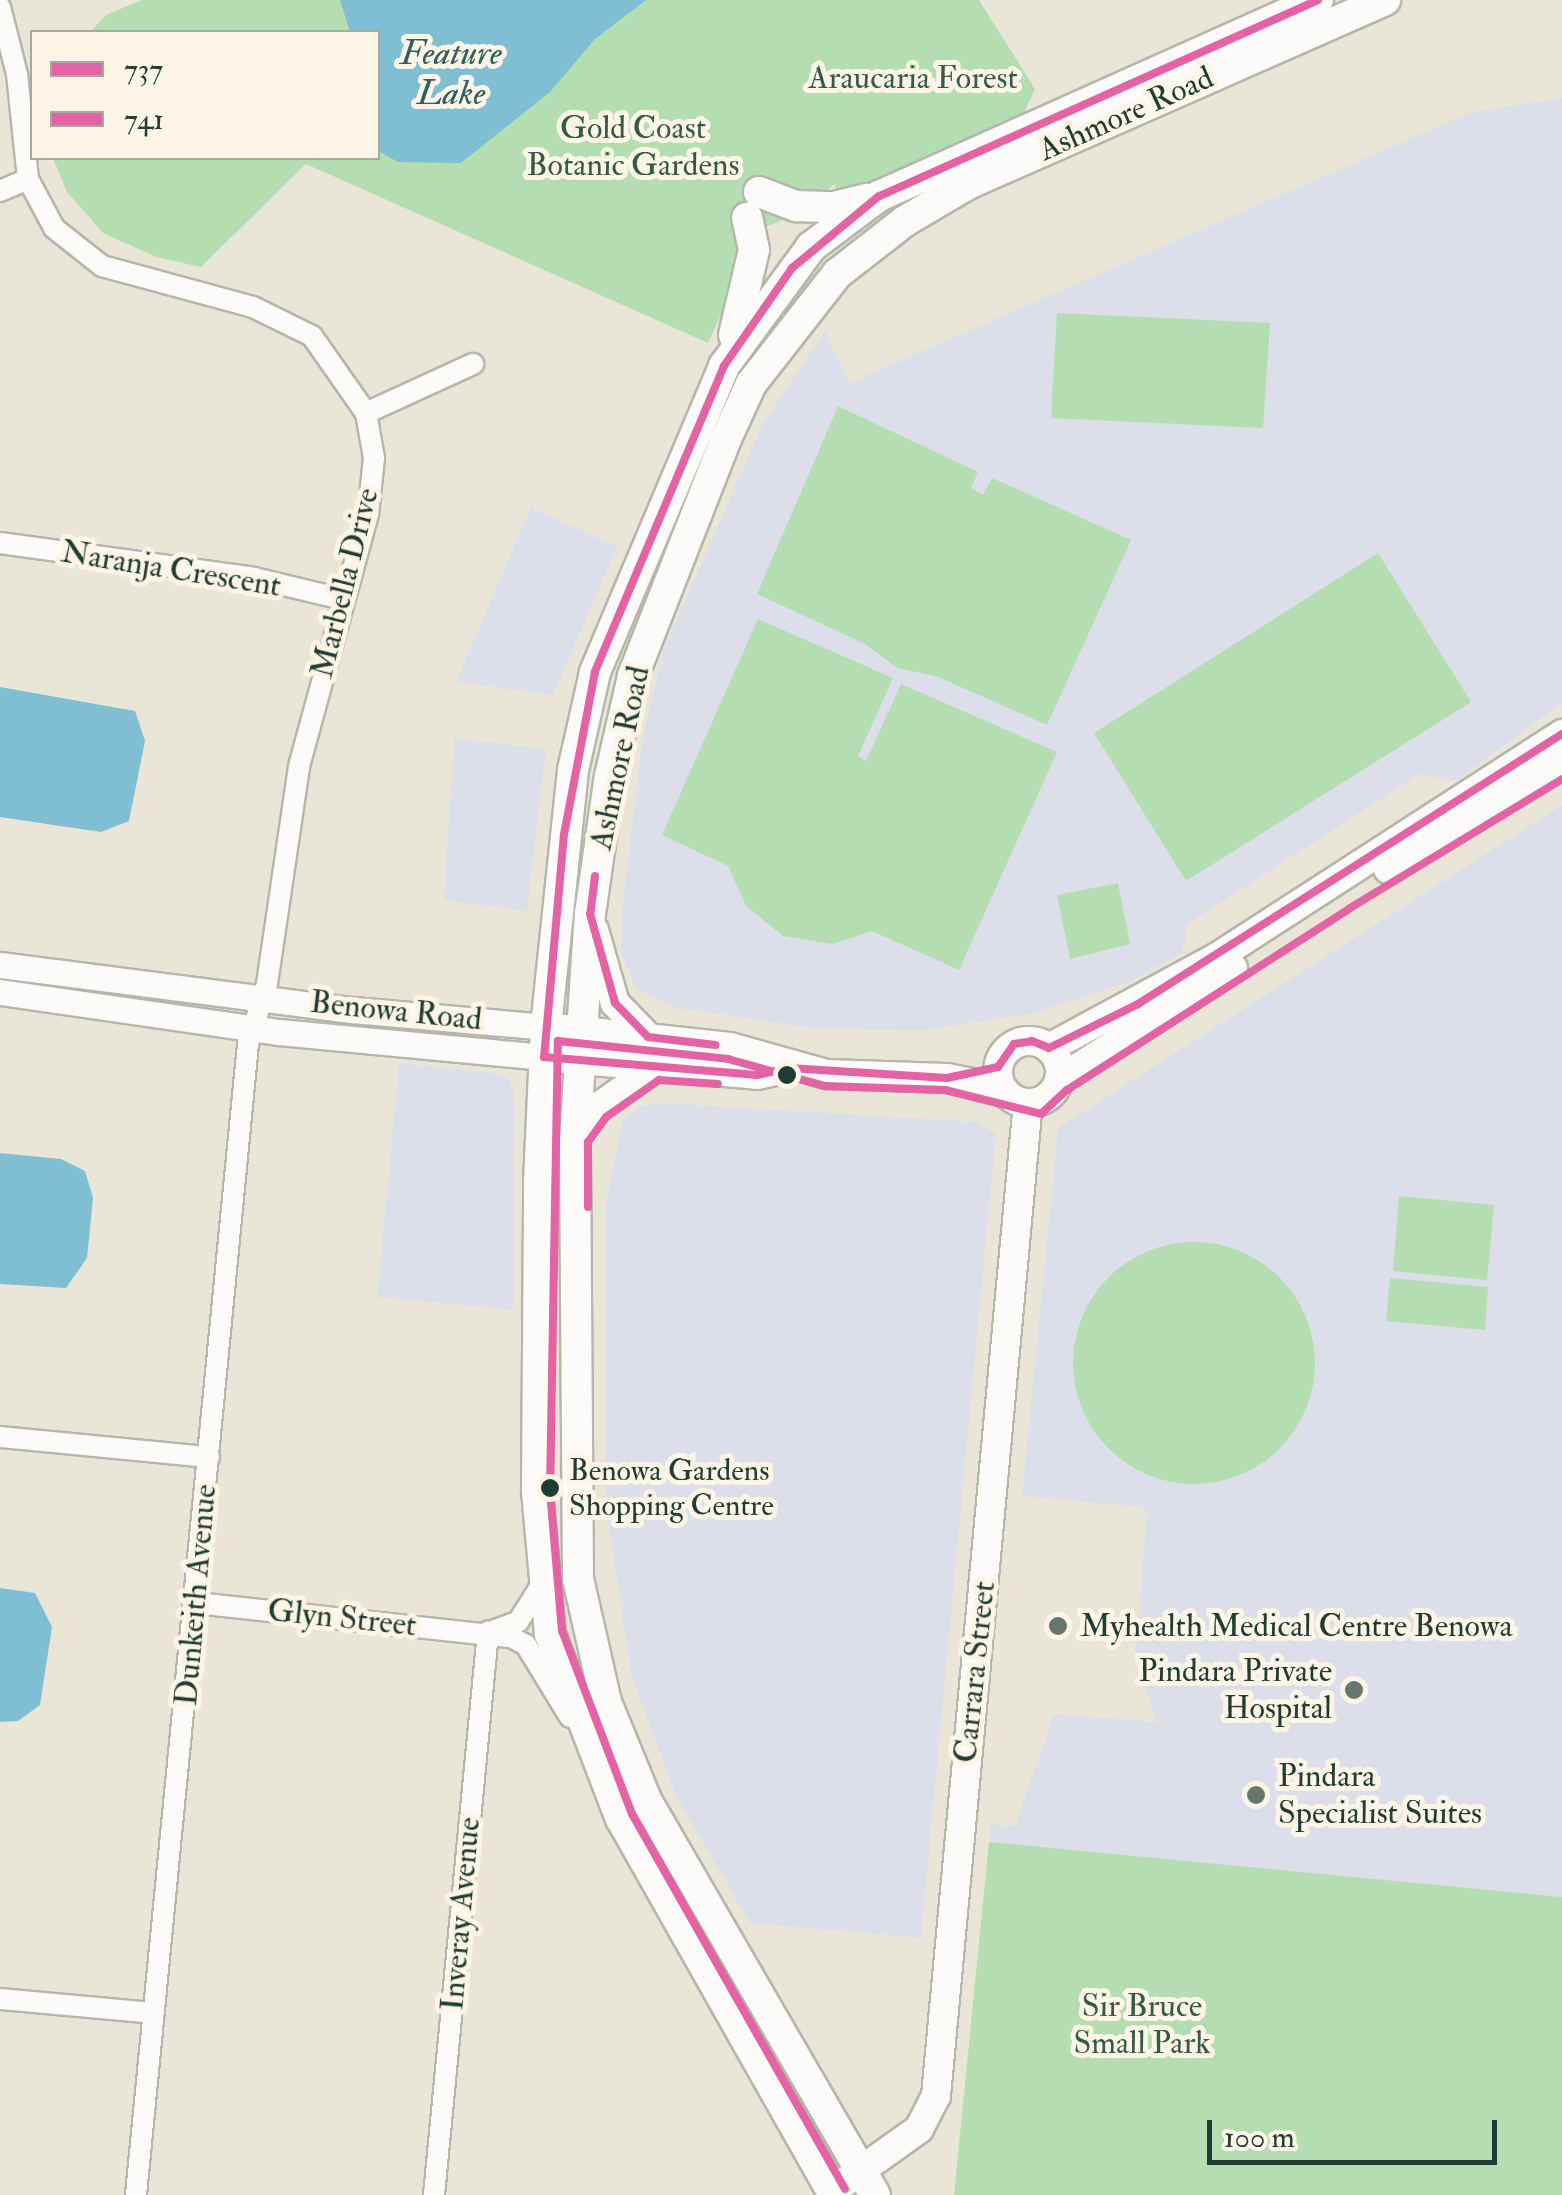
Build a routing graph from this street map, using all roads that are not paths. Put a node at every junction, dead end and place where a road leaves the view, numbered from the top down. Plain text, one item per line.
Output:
1 (1318, 0) edge
2 (1385, 0) edge
3 (0, 7) edge
4 (28, 179) junction
5 (0, 191) edge
6 (878, 196) junction
7 (473, 364) dead end
8 (724, 366) junction
9 (366, 413) junction
10 (0, 543) edge
11 (342, 598) junction
12 (1562, 734) edge
13 (1562, 764) edge
14 (590, 914) junction
15 (0, 966) edge
16 (0, 992) edge
17 (261, 996) junction
18 (251, 1028) junction
19 (580, 1030) junction
20 (648, 1037) junction
21 (544, 1042) junction
22 (1048, 1048) junction
23 (579, 1061) junction
24 (656, 1067) junction
25 (789, 1068) junction
26 (1001, 1078) junction
27 (1059, 1080) junction
28 (1028, 1103) junction
29 (575, 1138) junction
30 (0, 1438) edge
31 (209, 1457) junction
32 (544, 1578) junction
33 (196, 1603) junction
34 (488, 1632) junction
35 (595, 1760) junction
36 (0, 1999) edge
37 (153, 2014) junction
38 (869, 2183) edge
39 (833, 2193) edge
40 (136, 2195) edge
41 (434, 2195) edge

1 - 6 main road, Ashmore Road
2 - 14 main road, Ashmore Road
3 - 4 street, Marbella Drive
4 - 5 street
4 - 9 street, Marbella Drive
6 - 8 main road, Ashmore Road
6 - 8 main road
7 - 9 street
8 - 21 main road, Ashmore Road
9 - 11 street, Marbella Drive
10 - 11 street, Naranja Crescent
11 - 17 street, Marbella Drive
12 - 22 main road
13 - 27 main road
14 - 19 main road, Ashmore Road
14 - 20 main road
15 - 17 street, Benowa Road
16 - 18 street, Benowa Road
17 - 18 street, Dunkeith Avenue
17 - 21 street, Benowa Road
18 - 21 street, Benowa Road
18 - 31 street, Dunkeith Avenue
19 - 20 main road, Benowa Road
19 - 21 main road, Benowa Road
19 - 23 main road, Ashmore Road
20 - 25 main road, Benowa Road
21 - 23 main road, Benowa Road
21 - 32 main road, Ashmore Road
22 - 26 main road
22 - 27 main road
23 - 24 main road, Benowa Road
23 - 29 main road, Ashmore Road
24 - 25 main road, Benowa Road
24 - 29 main road
25 - 26 main road, Benowa Road
26 - 28 main road
27 - 28 main road
28 - 38 main road, Carrara Street
29 - 38 main road, Ashmore Road
30 - 31 street
31 - 33 street, Dunkeith Avenue
32 - 34 street
32 - 35 main road, Ashmore Road
33 - 34 street, Glyn Street
33 - 37 street, Dunkeith Avenue
34 - 35 street, Glyn Street
34 - 41 street, Inveray Avenue
35 - 39 main road, Ashmore Road
36 - 37 street
37 - 40 street, Dunkeith Avenue
38 - 39 main road, Carrara Street

